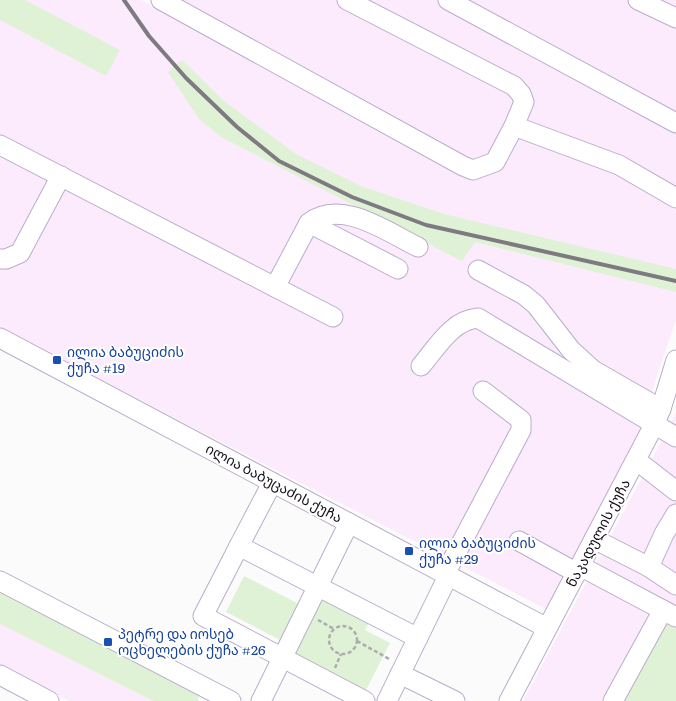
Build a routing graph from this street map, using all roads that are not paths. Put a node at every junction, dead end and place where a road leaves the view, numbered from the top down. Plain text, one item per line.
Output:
1 (161, 0) edge
2 (347, 0) edge
3 (448, 0) edge
4 (638, 0) edge
5 (676, 18) edge
6 (676, 123) edge
7 (514, 126) junction
8 (0, 144) edge
9 (62, 176) junction
10 (676, 198) edge
11 (309, 224) junction
12 (418, 247) dead end
13 (0, 259) edge
14 (398, 270) dead end
15 (478, 270) dead end
16 (275, 287) junction
17 (333, 317) dead end
18 (0, 338) edge
19 (676, 360) edge
20 (421, 366) dead end
21 (483, 391) dead end
22 (658, 417) junction
23 (676, 436) edge
24 (636, 460) junction
25 (272, 483) junction
26 (676, 491) edge
27 (676, 514) edge
28 (349, 523) junction
29 (594, 539) junction
30 (519, 541) dead end
31 (239, 546) junction
32 (649, 567) junction
33 (578, 570) junction
34 (447, 575) junction
35 (0, 581) edge
36 (318, 586) junction
37 (676, 586) edge
38 (669, 614) edge
39 (547, 628) junction
40 (418, 638) junction
41 (283, 658) junction
42 (402, 671) junction
43 (0, 675) edge
44 (211, 697) edge
45 (49, 701) edge
46 (231, 701) edge
47 (261, 701) edge
48 (365, 701) edge
49 (386, 701) edge
50 (455, 701) edge
51 (509, 701) edge
52 (613, 701) edge

1 - 7 street
2 - 7 street
3 - 6 street
4 - 5 street
7 - 10 street
8 - 9 street
9 - 13 street
9 - 16 street
11 - 12 street
11 - 14 street
11 - 16 street
15 - 22 street
16 - 17 street
18 - 25 street, ილია ბაბუცაძის ქუჩა
19 - 22 street, ნაკადულის ქუჩა
20 - 22 street
21 - 34 street
22 - 23 street
22 - 24 street, ნაკადულის ქუჩა
24 - 26 street
24 - 29 street, ნაკადულის ქუჩა
25 - 28 street, ილია ბაბუცაძის ქუჩა
25 - 31 street
27 - 32 street
28 - 34 street, ილია ბაბუცაძის ქუჩა
28 - 36 street
29 - 32 street
29 - 33 street, ნაკადულის ქუჩა
30 - 33 street
31 - 36 street
31 - 41 street
32 - 37 street
33 - 38 street
33 - 39 street, ნაკადულის ქუჩა
34 - 39 street, ილია ბაბუცაძის ქუჩა
34 - 40 street
35 - 44 street
36 - 40 street
36 - 41 street
38 - 52 street
39 - 51 street, ნაკადულის ქუჩა
40 - 42 street
41 - 47 street
41 - 48 street
42 - 49 street
42 - 50 street
43 - 45 street
44 - 46 street

